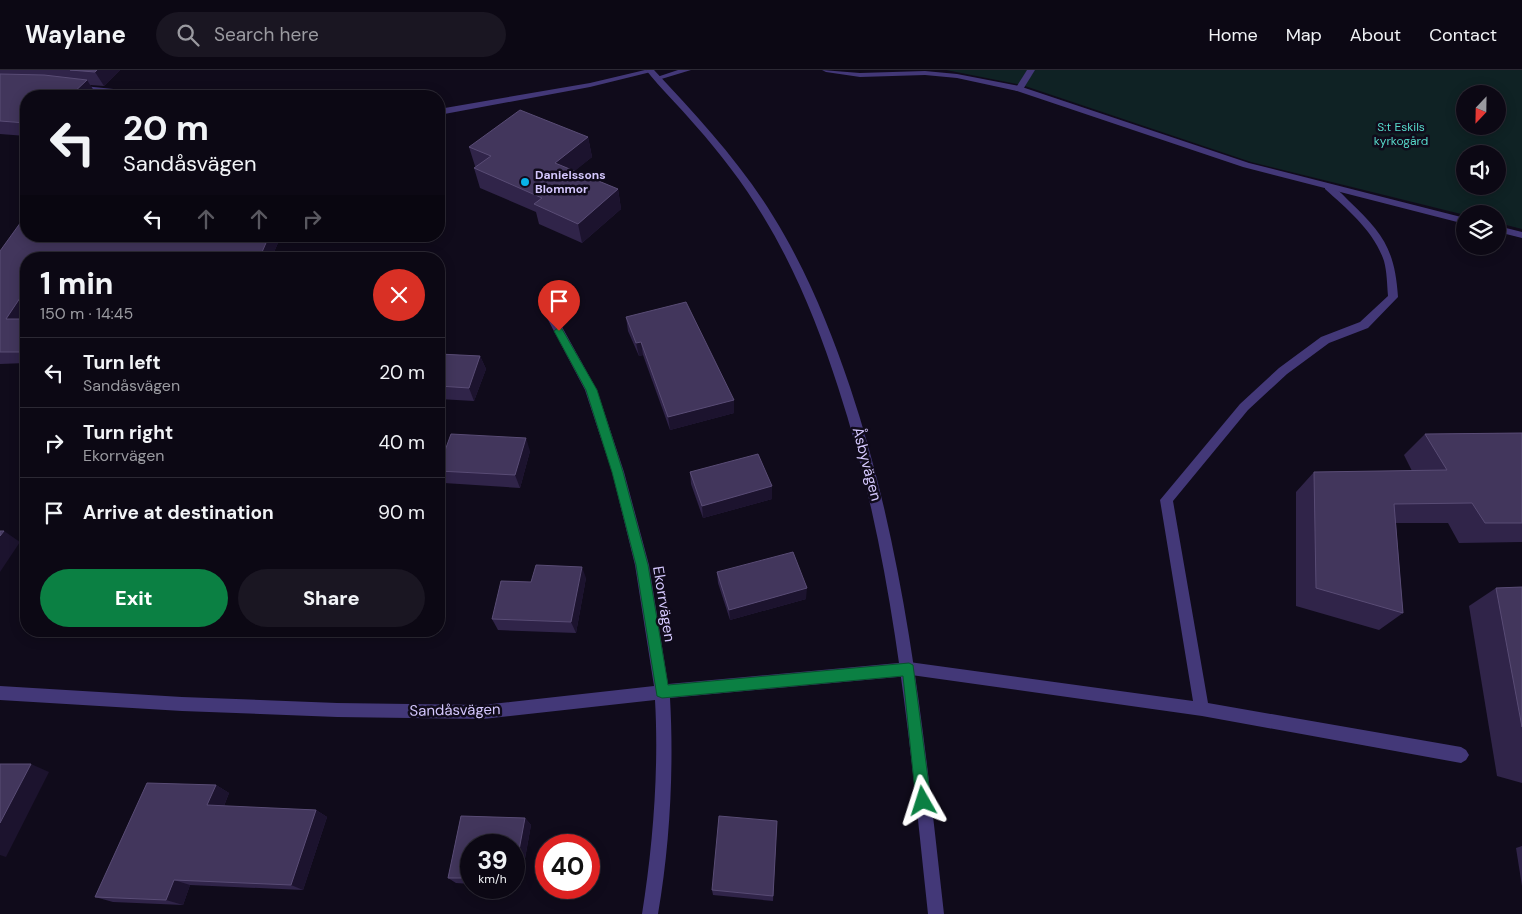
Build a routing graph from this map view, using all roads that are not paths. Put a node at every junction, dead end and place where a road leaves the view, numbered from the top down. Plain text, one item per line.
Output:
1 (687, 70) edge
2 (826, 70) edge
3 (1031, 70) edge
4 (653, 73) edge
5 (71, 87) edge
6 (1019, 89) junction
7 (98, 90) edge
8 (445, 111) edge
9 (1328, 187) junction
10 (1456, 219) edge
11 (1506, 231) edge
12 (1522, 235) edge
13 (550, 316) dead end
14 (909, 669) junction
15 (662, 692) junction
16 (0, 693) edge
17 (1202, 709) junction
18 (1461, 755) dead end
19 (650, 914) edge
20 (936, 914) edge

1 - 4 street
2 - 6 street
3 - 6 street
4 - 8 street
4 - 14 street, Åsbyvägen
5 - 7 street
6 - 9 street
9 - 10 street
9 - 17 street
11 - 12 street
13 - 15 street, Ekorrvägen
14 - 15 street, Sandåsvägen
14 - 17 street, Sandåsvägen
14 - 20 street, Åsbyvägen
15 - 16 street, Sandåsvägen
15 - 19 street, Ekorrvägen
17 - 18 street, Sandåsvägen

